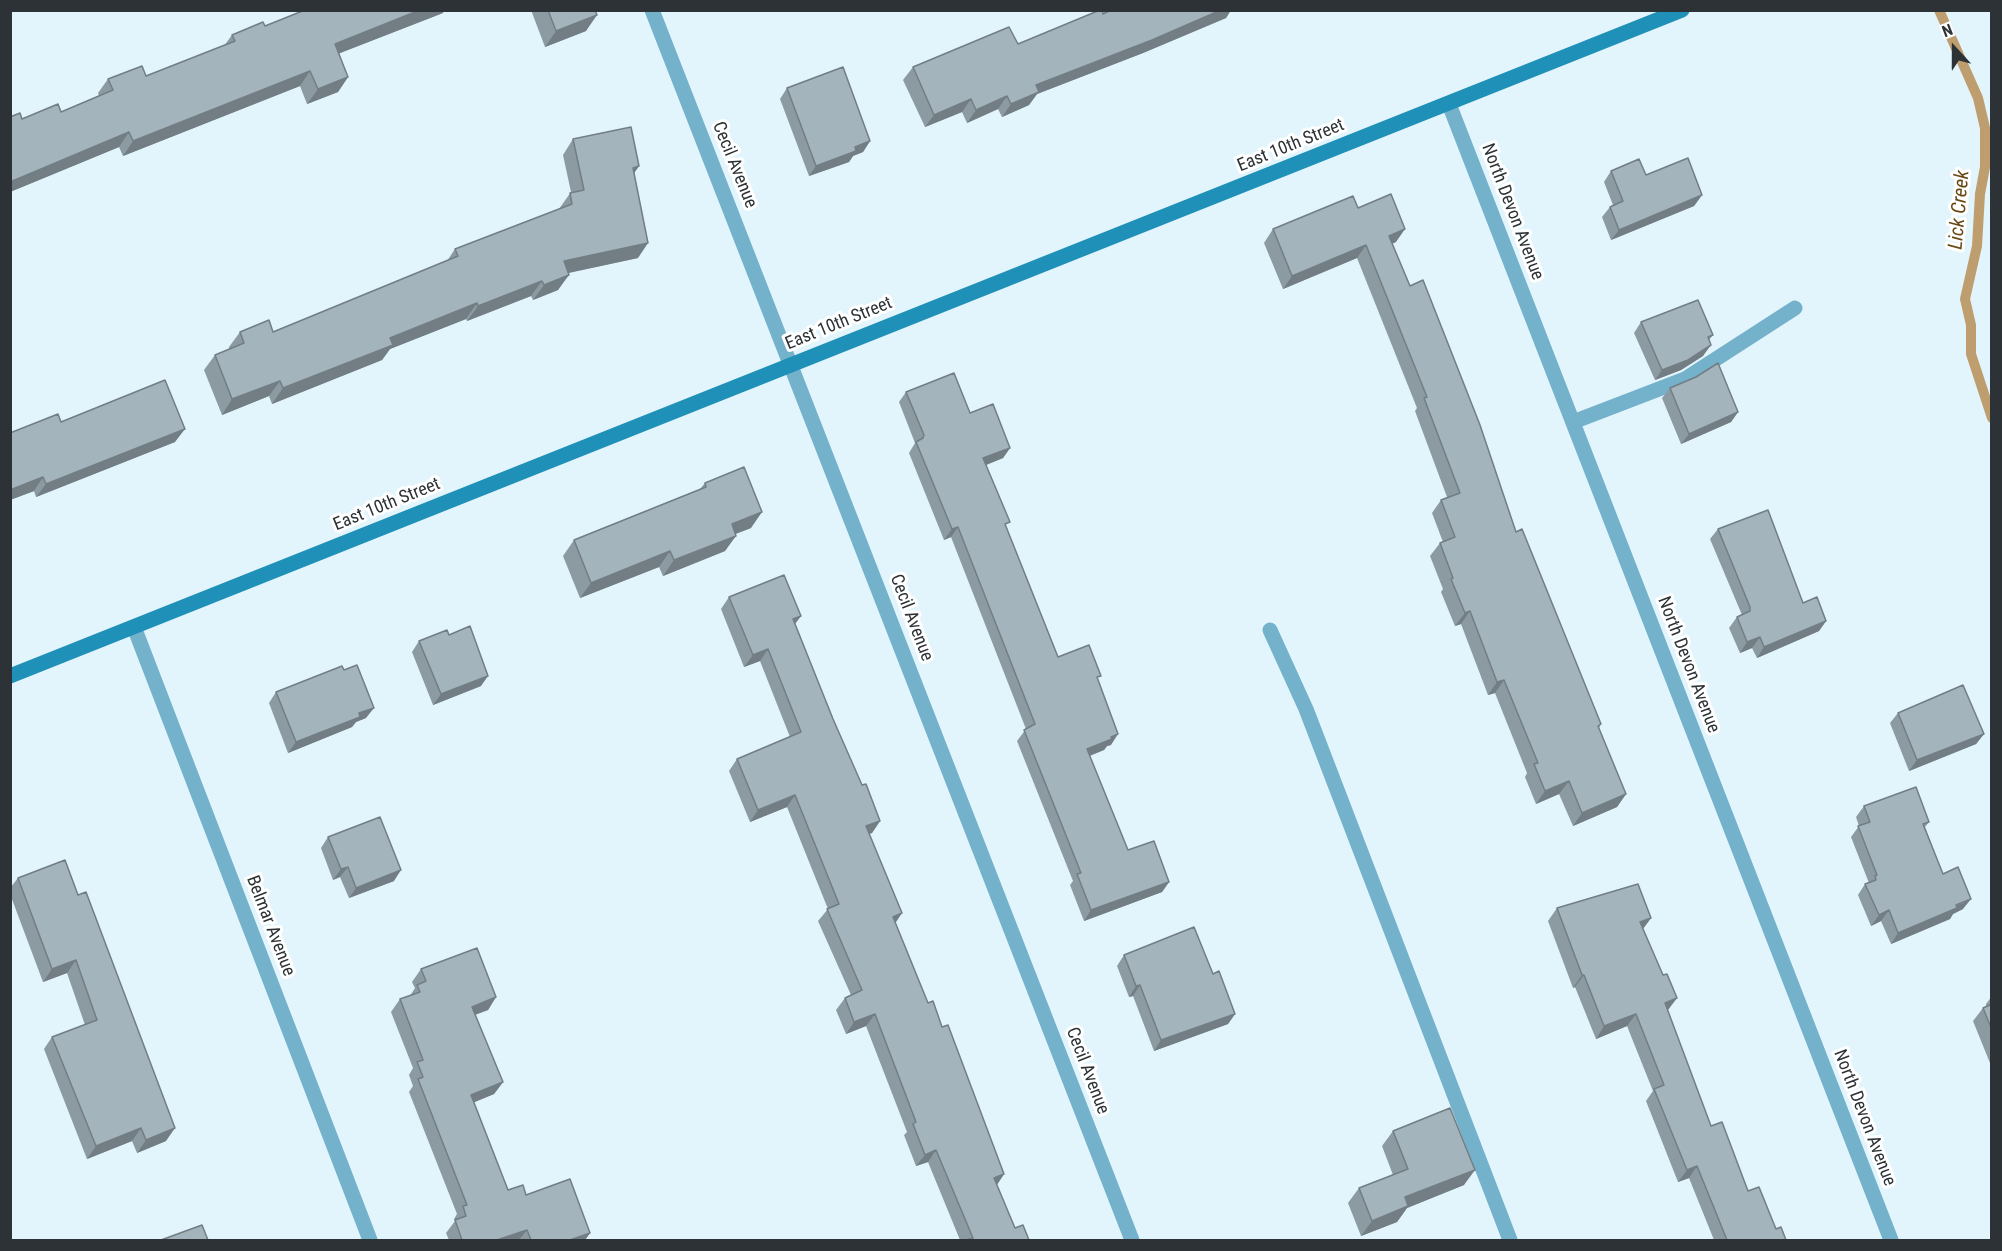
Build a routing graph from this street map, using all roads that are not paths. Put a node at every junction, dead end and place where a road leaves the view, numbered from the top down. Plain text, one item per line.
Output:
1 (652, 10) edge
2 (1682, 10) edge
3 (1449, 104) junction
4 (1795, 308) dead end
5 (791, 364) junction
6 (1573, 422) junction
7 (134, 627) junction
8 (1270, 630) dead end
9 (10, 676) edge
10 (370, 1240) edge
11 (1132, 1240) edge
12 (1510, 1240) edge
13 (1890, 1240) edge

1 - 5 street, Cecil Avenue
2 - 3 main road, East 10th Street
3 - 5 main road, East 10th Street
3 - 6 street, North Devon Avenue
4 - 6 street
5 - 7 main road, East 10th Street
5 - 11 street, Cecil Avenue
6 - 13 street, North Devon Avenue
7 - 9 main road, East 10th Street
7 - 10 street, Belmar Avenue
8 - 12 street

